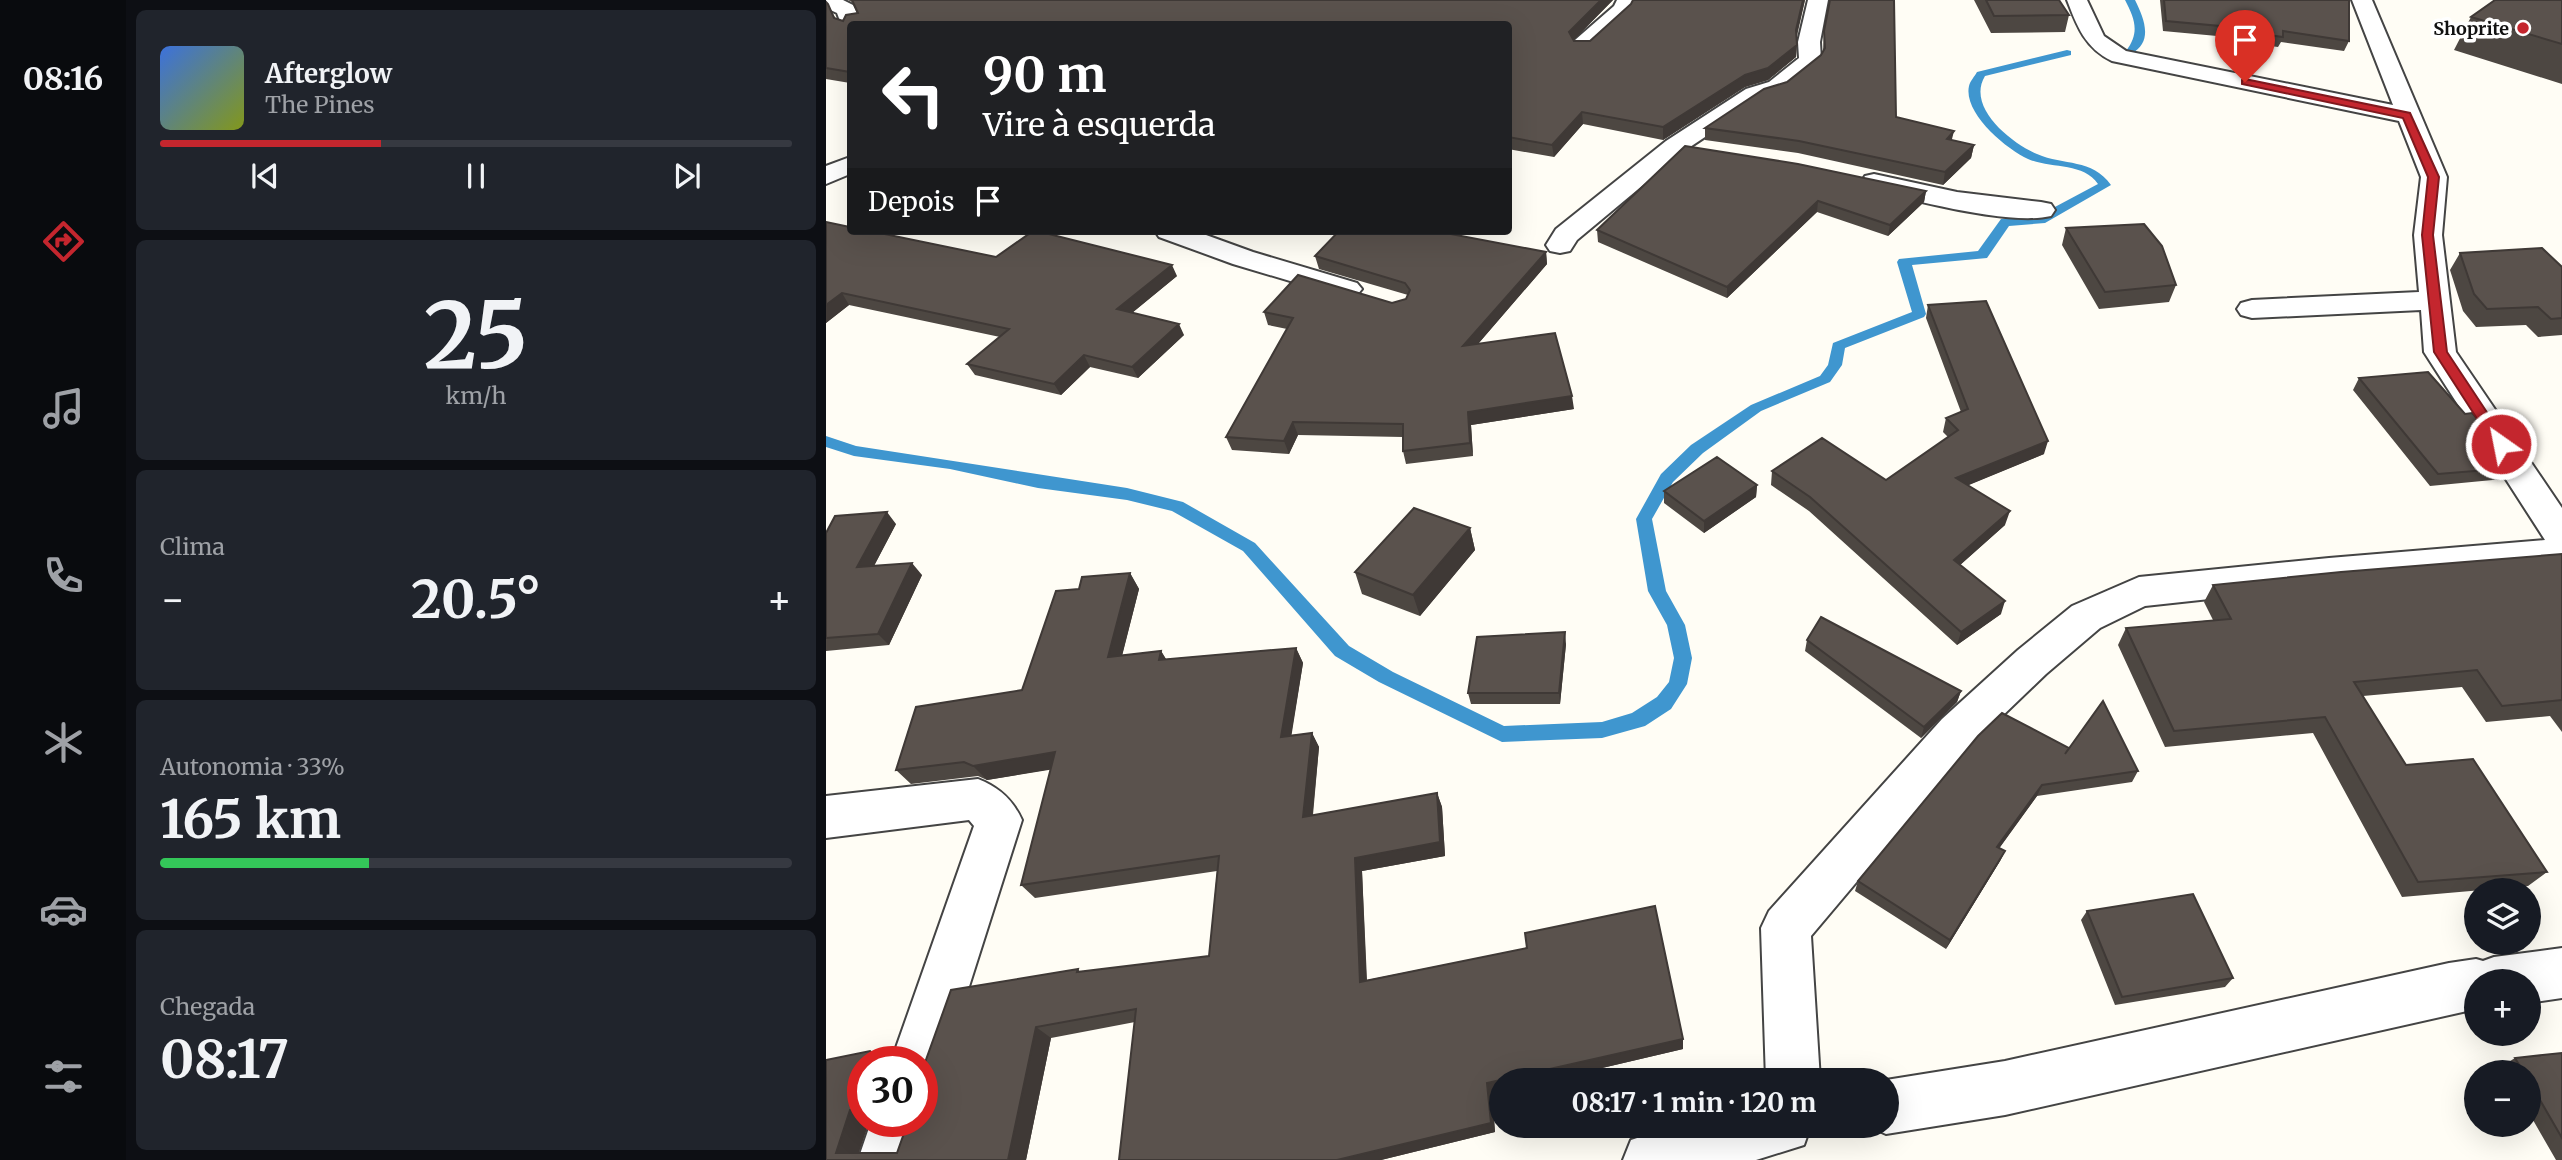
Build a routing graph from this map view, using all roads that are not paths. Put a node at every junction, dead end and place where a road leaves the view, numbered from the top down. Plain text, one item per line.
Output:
1 (826, 0) edge
2 (1628, 0) edge
3 (1818, 0) edge
4 (2077, 0) edge
5 (2362, 0) edge
6 (851, 11) edge
7 (1583, 45) edge
8 (2407, 116) junction
9 (1675, 146) junction
10 (1717, 152) edge
11 (847, 166) edge
12 (826, 176) edge
13 (1849, 176) edge
14 (2041, 210) dead end
15 (1180, 235) edge
16 (1560, 245) dead end
17 (1369, 296) edge
18 (2434, 300) junction
19 (2252, 309) dead end
20 (2562, 537) edge
21 (2562, 553) edge
22 (826, 817) edge
23 (2562, 973) edge
24 (2541, 976) edge
25 (2464, 986) edge
26 (923, 1046) edge
27 (1792, 1068) edge
28 (1899, 1105) edge
29 (893, 1137) edge
30 (1735, 1138) edge
31 (886, 1160) edge
32 (1651, 1160) edge

1 - 6 street
2 - 7 street
3 - 9 street
4 - 8 street
5 - 8 street
8 - 18 street
9 - 10 street
9 - 16 street
11 - 12 street
13 - 14 street
15 - 17 street
18 - 19 street
18 - 20 street
21 - 27 street
22 - 26 street
23 - 24 street
25 - 28 street
29 - 31 street
30 - 32 street

